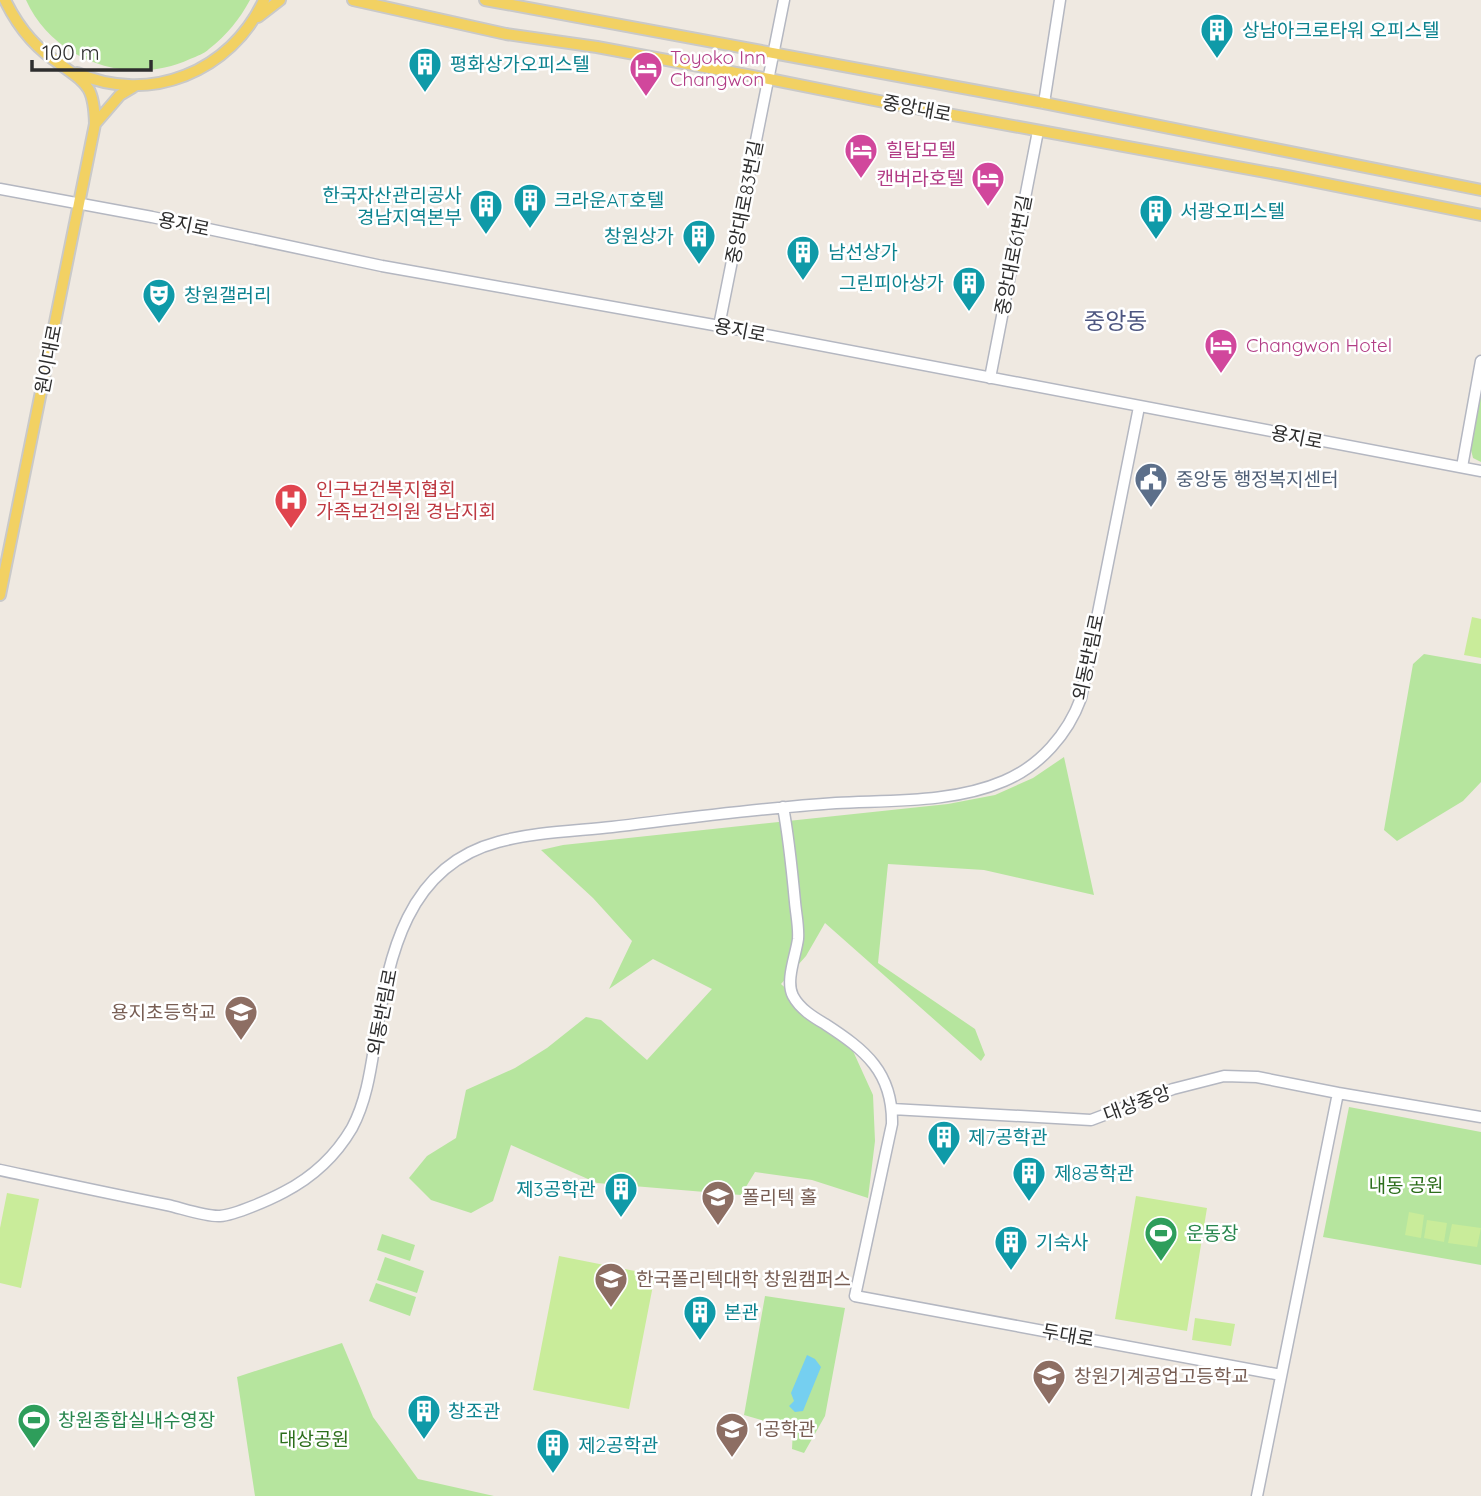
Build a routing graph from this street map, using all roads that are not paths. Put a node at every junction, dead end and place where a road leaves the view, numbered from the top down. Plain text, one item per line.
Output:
1 (5, 0) edge
2 (264, 0) edge
3 (280, 0) edge
4 (353, 0) edge
5 (485, 0) edge
6 (784, 0) edge
7 (1060, 0) edge
8 (253, 21) junction
9 (774, 52) junction
10 (57, 62) junction
11 (769, 79) junction
12 (135, 86) junction
13 (1044, 103) junction
14 (95, 124) junction
15 (1038, 131) junction
16 (0, 190) edge
17 (1481, 190) edge
18 (80, 205) junction
19 (1481, 215) edge
20 (719, 326) junction
21 (1481, 361) edge
22 (990, 378) junction
23 (1139, 407) junction
24 (1462, 467) junction
25 (1481, 471) edge
26 (0, 595) edge
27 (783, 807) junction
28 (1338, 1093) junction
29 (892, 1109) junction
30 (1481, 1117) edge
31 (0, 1170) edge
32 (1281, 1375) junction
33 (1257, 1496) edge

1 - 10 main road
2 - 8 main road
3 - 8 main road
4 - 11 main road, 중앙대로
5 - 9 main road, 중앙대로
6 - 9 main road, 중앙대로83번길
7 - 13 main road
8 - 12 main road
9 - 11 main road, 중앙대로83번길
9 - 13 main road, 중앙대로
10 - 12 main road
10 - 14 main road, 원이대로
11 - 15 main road, 중앙대로
11 - 20 main road, 중앙대로83번길
12 - 14 main road
13 - 17 main road, 중앙대로
14 - 18 main road, 원이대로
15 - 19 main road, 중앙대로
15 - 22 main road, 중앙대로61번길
16 - 18 main road, 용지로
18 - 20 main road, 용지로
18 - 26 main road, 원이대로
20 - 22 main road, 용지로
21 - 24 main road
22 - 23 main road, 용지로
23 - 24 main road, 용지로
23 - 27 main road, 외동반림로
24 - 25 main road, 용지로
27 - 29 main road
27 - 31 main road, 외동반림로
28 - 29 main road, 대상중앙
28 - 30 main road
28 - 32 main road
29 - 32 main road, 두대로
32 - 33 main road

